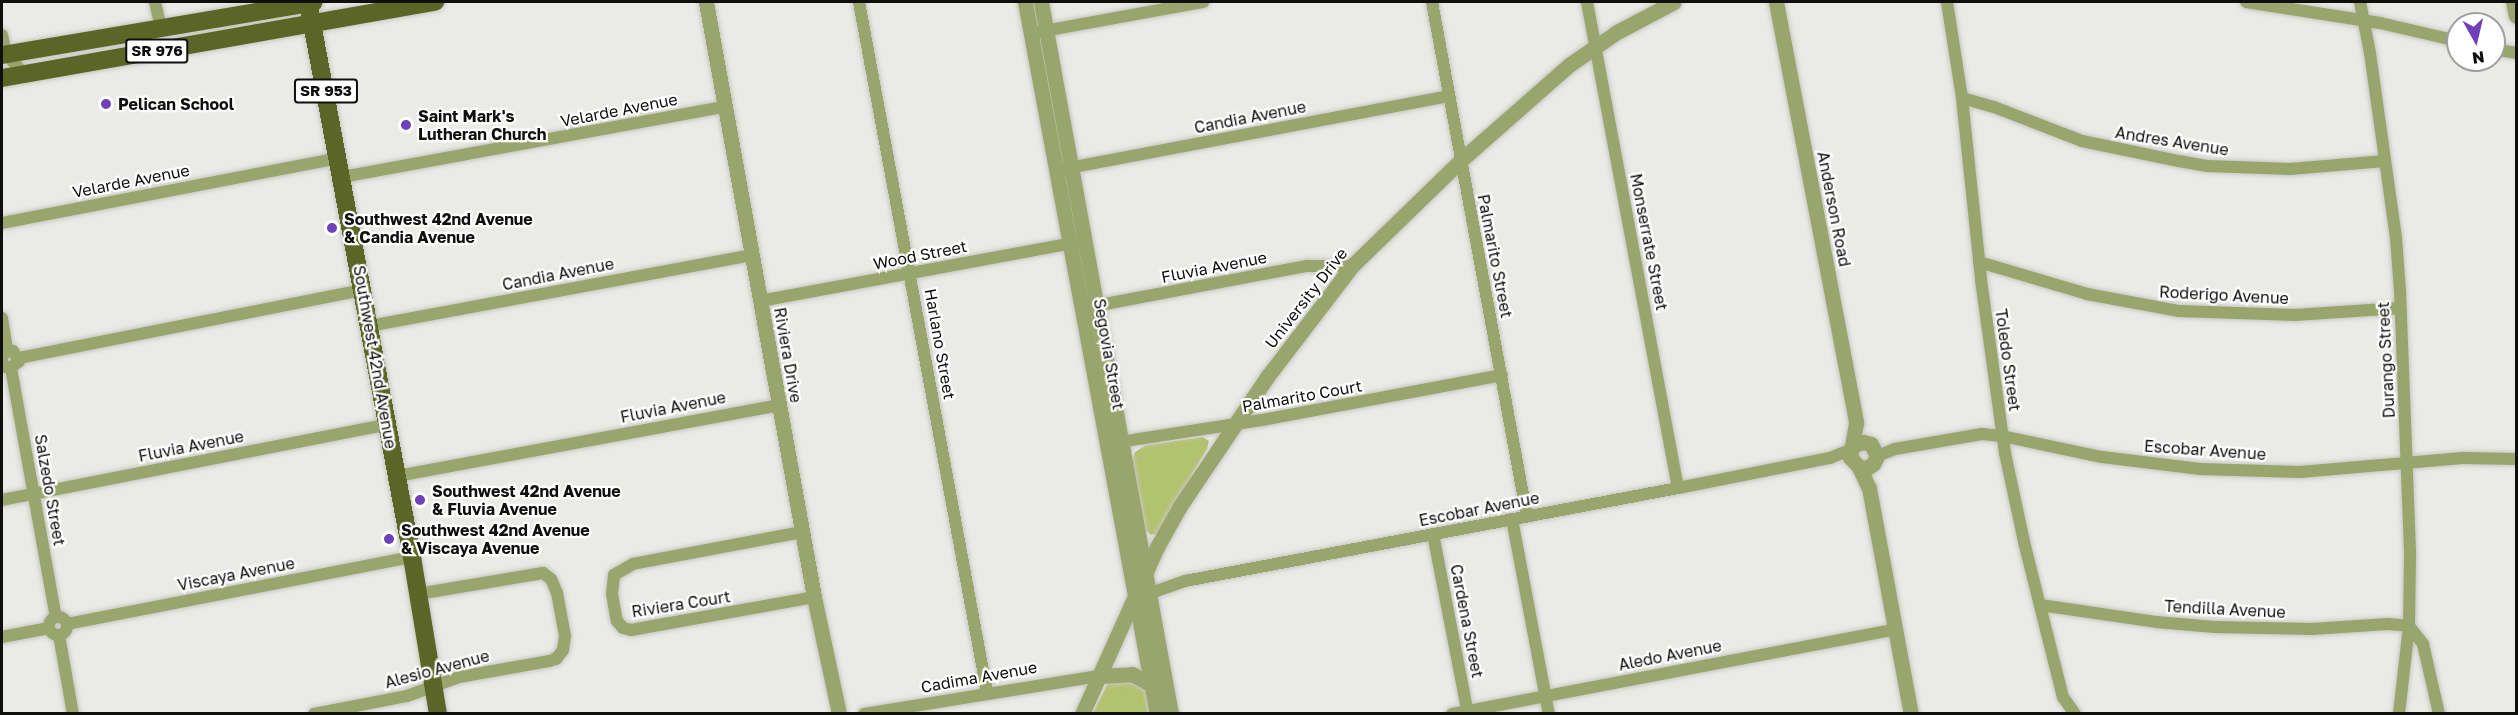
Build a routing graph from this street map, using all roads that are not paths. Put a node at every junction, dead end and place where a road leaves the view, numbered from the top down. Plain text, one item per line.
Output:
1 (155, 2) edge
2 (310, 2) edge
3 (435, 2) edge
4 (706, 2) edge
5 (859, 2) edge
6 (1025, 2) edge
7 (1041, 2) edge
8 (1203, 2) edge
9 (1432, 2) edge
10 (1587, 2) edge
11 (1674, 2) edge
12 (1776, 2) edge
13 (1947, 2) edge
14 (2246, 2) edge
15 (2360, 2) edge
16 (2513, 2) edge
17 (2517, 16) edge
18 (2364, 20) junction
19 (313, 24) junction
20 (161, 28) junction
21 (1047, 31) junction
22 (2, 34) edge
23 (1031, 34) junction
24 (2446, 38) edge
25 (1596, 46) junction
26 (4, 55) edge
27 (24, 74) junction
28 (2, 78) edge
29 (1449, 96) junction
30 (1962, 98) junction
31 (725, 107) junction
32 (338, 158) junction
33 (1461, 160) junction
34 (2385, 161) junction
35 (1064, 168) junction
36 (342, 177) junction
37 (2, 223) edge
38 (1077, 242) junction
39 (752, 255) junction
40 (1979, 262) junction
41 (1352, 266) junction
42 (910, 273) junction
43 (363, 290) junction
44 (760, 301) junction
45 (1097, 305) junction
46 (1082, 308) junction
47 (2400, 308) junction
48 (2, 318) edge
49 (369, 326) junction
50 (4, 354) edge
51 (19, 358) junction
52 (6, 365) edge
53 (1502, 375) junction
54 (779, 405) junction
55 (386, 425) junction
56 (1235, 425) junction
57 (2002, 436) junction
58 (1123, 442) junction
59 (1107, 444) junction
60 (1863, 454) junction
61 (2517, 459) edge
62 (2407, 463) junction
63 (397, 476) junction
64 (1678, 488) junction
65 (33, 493) junction
66 (2, 500) edge
67 (1527, 516) junction
68 (1512, 519) junction
69 (802, 532) junction
70 (1432, 534) junction
71 (412, 557) junction
72 (1146, 572) junction
73 (1150, 592) junction
74 (418, 594) junction
75 (814, 597) junction
76 (1135, 599) junction
77 (2040, 605) junction
78 (58, 626) junction
79 (2409, 626) junction
80 (1896, 629) junction
81 (2, 637) edge
82 (1099, 676) junction
83 (433, 686) junction
84 (1152, 686) junction
85 (987, 692) junction
86 (1545, 696) junction
87 (2063, 697) junction
88 (1468, 712) edge
89 (73, 714) edge
90 (314, 714) edge
91 (438, 714) edge
92 (839, 714) edge
93 (864, 714) edge
94 (1082, 714) edge
95 (1157, 714) edge
96 (1172, 714) edge
97 (1452, 714) edge
98 (1549, 714) edge
99 (1911, 714) edge
100 (2067, 714) edge
101 (2075, 714) edge
102 (2399, 714) edge
103 (2439, 714) edge

1 - 20 street
2 - 19 main road, Southwest 42nd Avenue / SR 953
2 - 20 main road, SR 976
3 - 19 main road, SR 976
4 - 31 street, Riviera Drive
5 - 42 street, Harlano Street
6 - 23 street, Segovia Street
7 - 21 street, Segovia Street
8 - 21 street
9 - 29 street, Palmarito Street
10 - 25 street, Monserrate Street
11 - 25 street, University Drive
12 - 60 street, Anderson Road
13 - 30 street, Toledo Street
14 - 18 street
15 - 18 street, Durango Street
16 - 17 street
18 - 24 street
18 - 34 street, Durango Street
19 - 27 main road, SR 976
19 - 32 main road, Southwest 42nd Avenue / SR 953
20 - 26 main road, SR 976
21 - 23 street
21 - 35 street, Segovia Street
22 - 26 street
23 - 35 street, Segovia Street
25 - 33 street, University Drive
25 - 64 street, Monserrate Street
26 - 27 street
27 - 28 main road, SR 976
29 - 33 street, Palmarito Street
29 - 35 street, Candia Avenue
30 - 34 street, Andres Avenue
30 - 40 street, Toledo Street
31 - 36 street, Velarde Avenue
31 - 39 street, Riviera Drive
32 - 36 main road, Southwest 42nd Avenue / SR 953
32 - 37 street, Velarde Avenue
33 - 41 street, University Drive
33 - 53 street, Palmarito Street
34 - 47 street, Durango Street
35 - 38 street, Segovia Street
36 - 43 main road, Southwest 42nd Avenue / SR 953
38 - 42 street, Wood Street
38 - 45 street, Segovia Street
38 - 46 street, Segovia Street
39 - 44 street, Riviera Drive
39 - 49 street, Candia Avenue
40 - 47 street, Roderigo Avenue
40 - 57 street, Toledo Street
41 - 45 street, Fluvia Avenue
41 - 56 street, University Drive
42 - 44 street, Wood Street
42 - 85 street, Harlano Street
43 - 49 main road, Southwest 42nd Avenue / SR 953
43 - 51 street
44 - 54 street, Riviera Drive
45 - 46 street, Fluvia Avenue
45 - 58 street, Segovia Street
46 - 59 street, Segovia Street
47 - 62 street, Durango Street
48 - 50 street
49 - 55 main road, Southwest 42nd Avenue / SR 953
50 - 51 street
51 - 52 street
52 - 65 street, Salzedo Street
53 - 56 street, Palmarito Court
53 - 67 street, Palmarito Street
54 - 63 street, Fluvia Avenue
54 - 69 street, Riviera Drive
55 - 63 main road, Southwest 42nd Avenue / SR 953
55 - 65 street, Fluvia Avenue
56 - 58 street, Palmarito Court
56 - 72 street, University Drive
57 - 60 street, Escobar Avenue
57 - 62 street, Escobar Avenue
57 - 77 street, Toledo Street
58 - 59 street, Palmarito Court
58 - 72 street, Segovia Street
59 - 76 street, Segovia Street
60 - 64 street, Escobar Avenue
60 - 80 street
61 - 62 street, Escobar Avenue
62 - 79 street, Durango Street
63 - 71 main road, Southwest 42nd Avenue / SR 953
64 - 67 street, Escobar Avenue
65 - 66 street, Fluvia Avenue
65 - 78 street, Salzedo Street
67 - 68 street, Escobar Avenue
68 - 70 street, Escobar Avenue
68 - 86 street
69 - 75 street, Riviera Drive
69 - 75 street, Riviera Court
70 - 73 street, Escobar Avenue
70 - 88 street, Cardena Street
71 - 74 main road, Southwest 42nd Avenue / SR 953
71 - 78 street, Viscaya Avenue
72 - 73 street, Segovia Street
72 - 76 street, University Drive
73 - 76 street, Escobar Avenue
73 - 96 street, Segovia Street
74 - 83 main road, Southwest 42nd Avenue / SR 953
74 - 83 street, Alesio Avenue
75 - 92 street, Riviera Drive
76 - 82 street, University Drive
76 - 84 street, Segovia Street
77 - 79 street, Tendilla Avenue
77 - 87 street, Toledo Street
78 - 81 street, Viscaya Avenue
78 - 89 street, Salzedo Street
79 - 102 street, Durango Street
79 - 103 street
80 - 86 street, Aledo Avenue
80 - 99 street
82 - 84 street
82 - 85 street, Cadima Avenue
82 - 94 street, University Drive
83 - 90 street, Alesio Avenue
83 - 91 main road, Southwest 42nd Avenue / SR 953
84 - 95 street, Segovia Street
85 - 93 street, Cadima Avenue
86 - 88 street, Aledo Avenue
86 - 98 street
87 - 100 street
87 - 101 street, Toledo Street
88 - 97 street, Aledo Avenue

